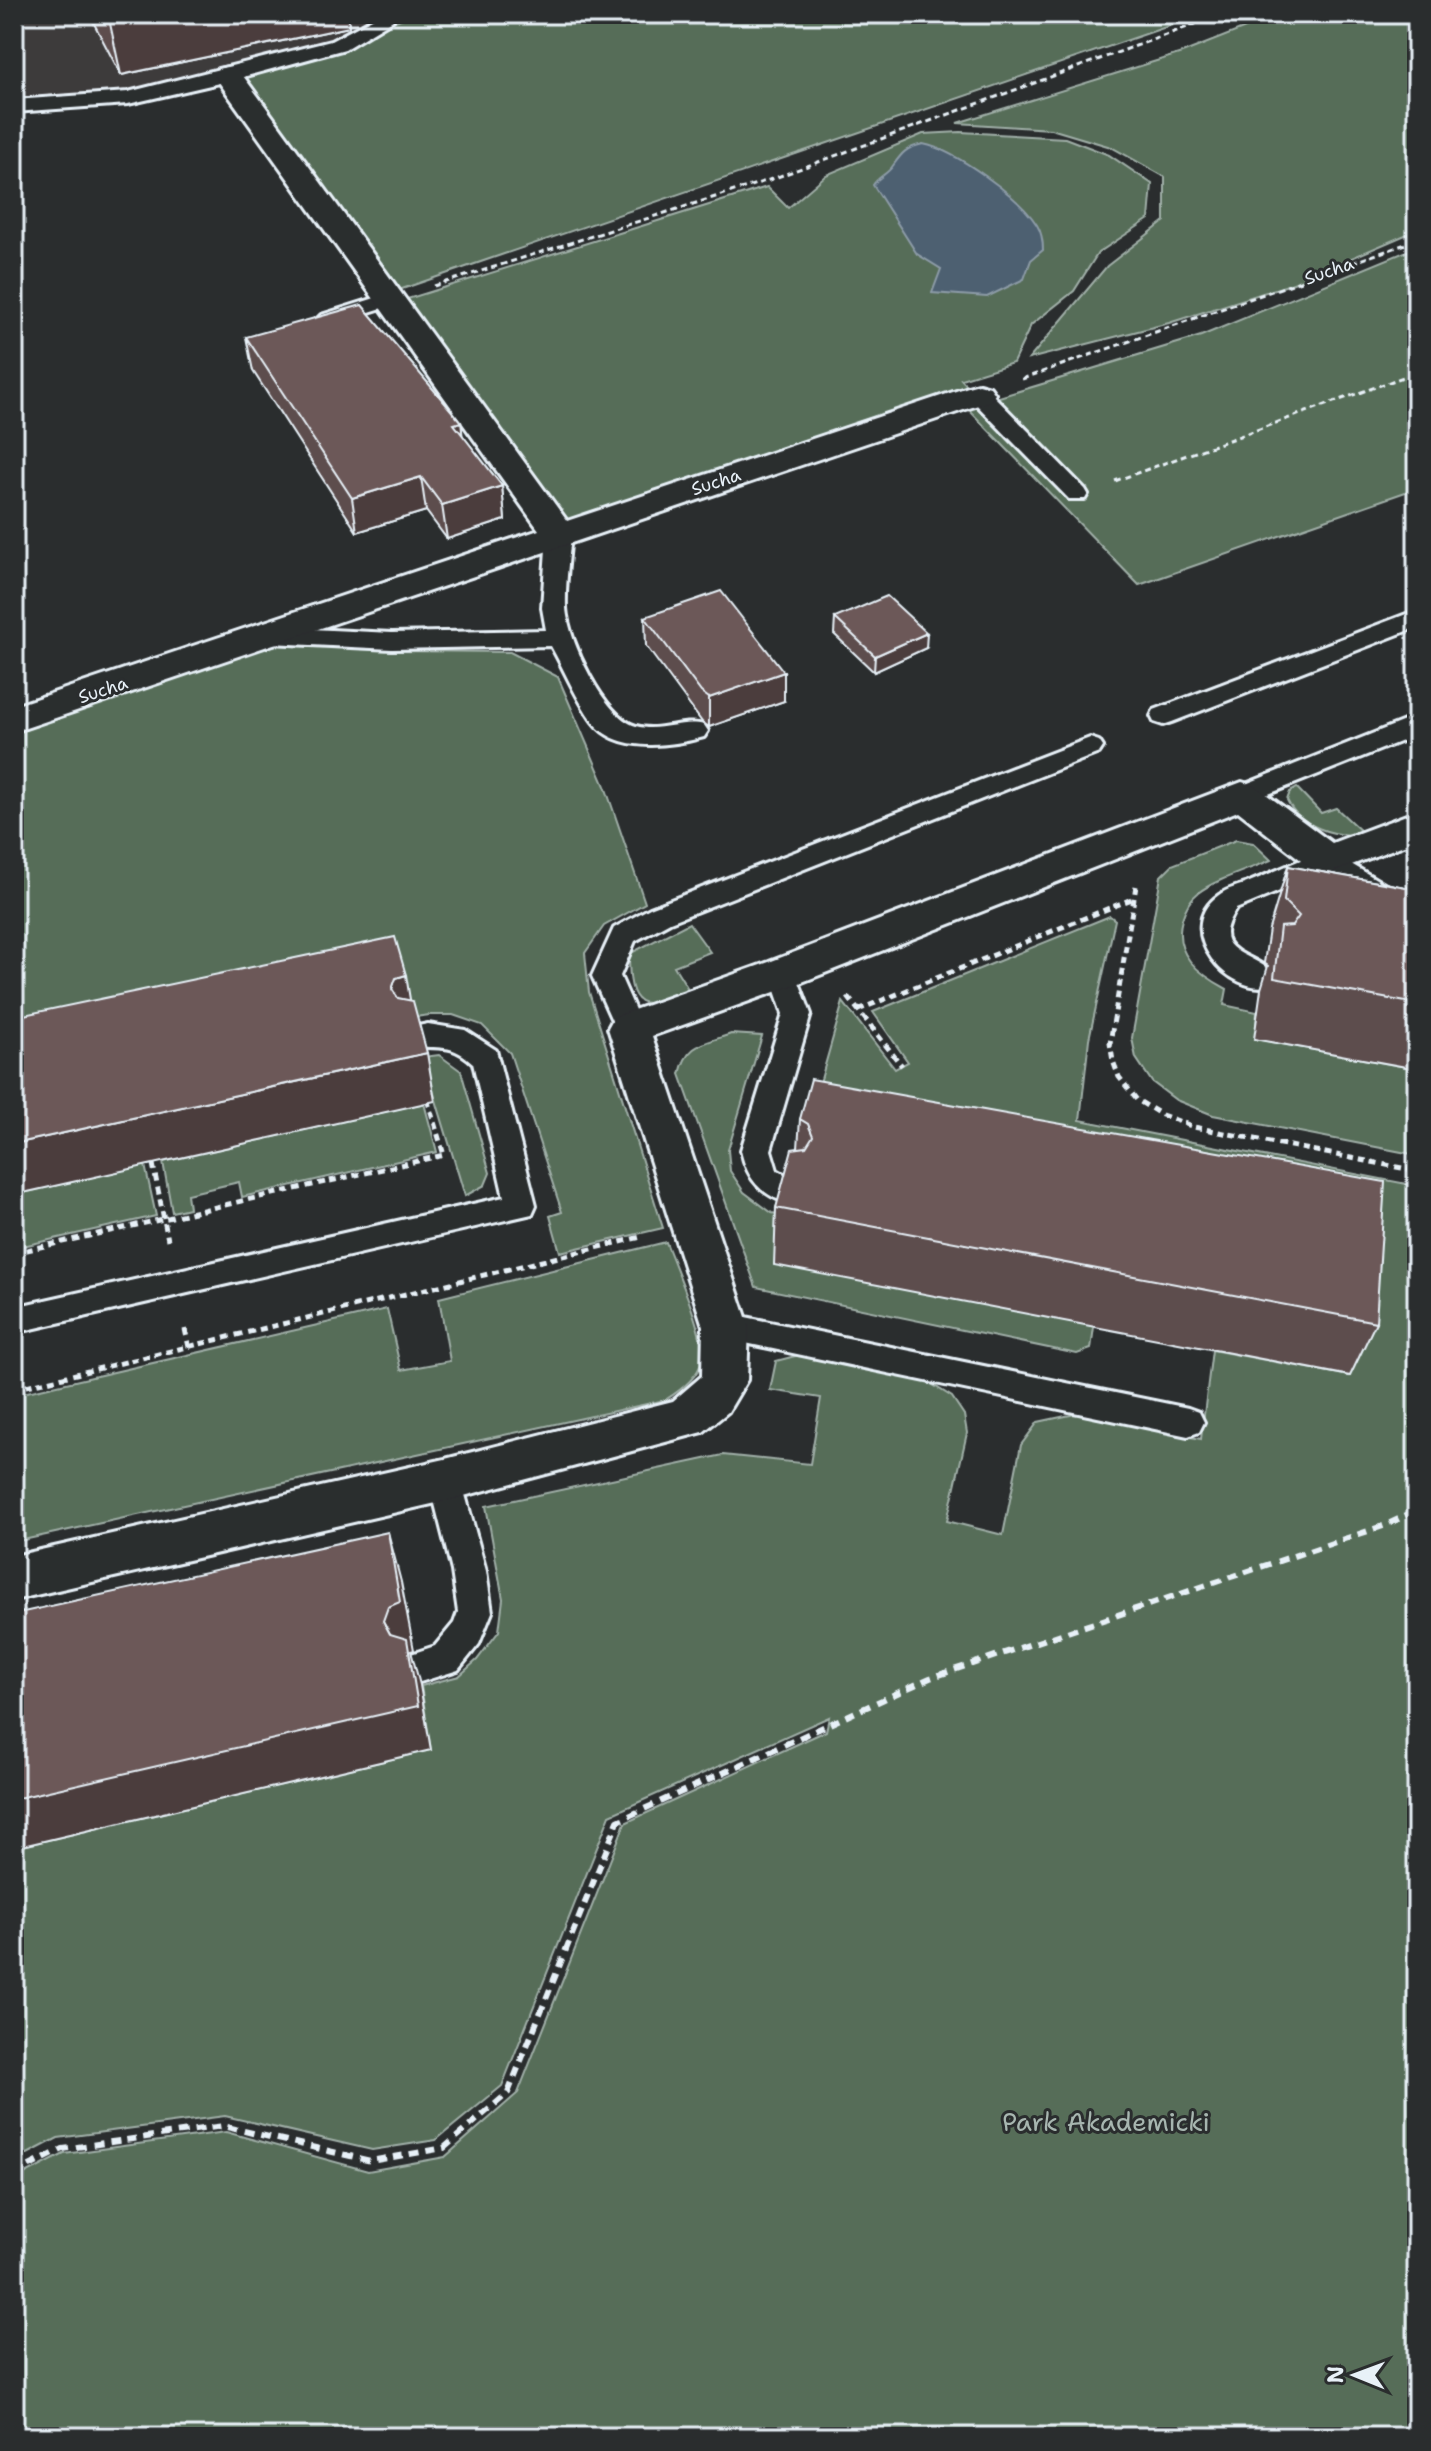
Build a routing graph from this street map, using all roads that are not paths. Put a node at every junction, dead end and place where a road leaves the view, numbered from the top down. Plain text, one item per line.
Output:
1 (380, 14) edge
2 (228, 75) junction
3 (14, 106) edge
4 (391, 299) junction
5 (317, 322) edge
6 (979, 394) joint
7 (1077, 494) road end
8 (559, 534) junction
9 (1417, 618) edge
10 (270, 635) junction
11 (559, 638) junction
12 (1163, 716) dead end
13 (14, 719) edge
14 (1417, 725) edge
15 (695, 731) dead end
16 (1090, 747) dead end
17 (1242, 795) junction
18 (1417, 825) edge
19 (1328, 860) junction
20 (1417, 903) edge
21 (783, 973) junction
22 (1262, 978) dead end
23 (629, 1028) junction
24 (418, 1036) edge
25 (792, 1193) edge
26 (14, 1320) edge
27 (726, 1326) junction
28 (1188, 1422) dead end
29 (445, 1480) junction
30 (14, 1578) edge
31 (417, 1667) dead end

1 - 2 lane
2 - 3 lane
2 - 4 street
4 - 5 lane
4 - 8 street
6 - 7 lane
6 - 8 street, Sucha
8 - 10 street, Sucha
8 - 11 lane
9 - 12 lane
10 - 11 lane
10 - 13 street, Sucha
11 - 15 lane
14 - 17 lane
16 - 23 lane
17 - 19 street
17 - 21 street
18 - 19 street
19 - 20 lane
19 - 22 lane
21 - 23 street
21 - 25 lane
23 - 27 street
24 - 26 lane
27 - 28 lane
27 - 29 street
29 - 30 street
29 - 31 lane

